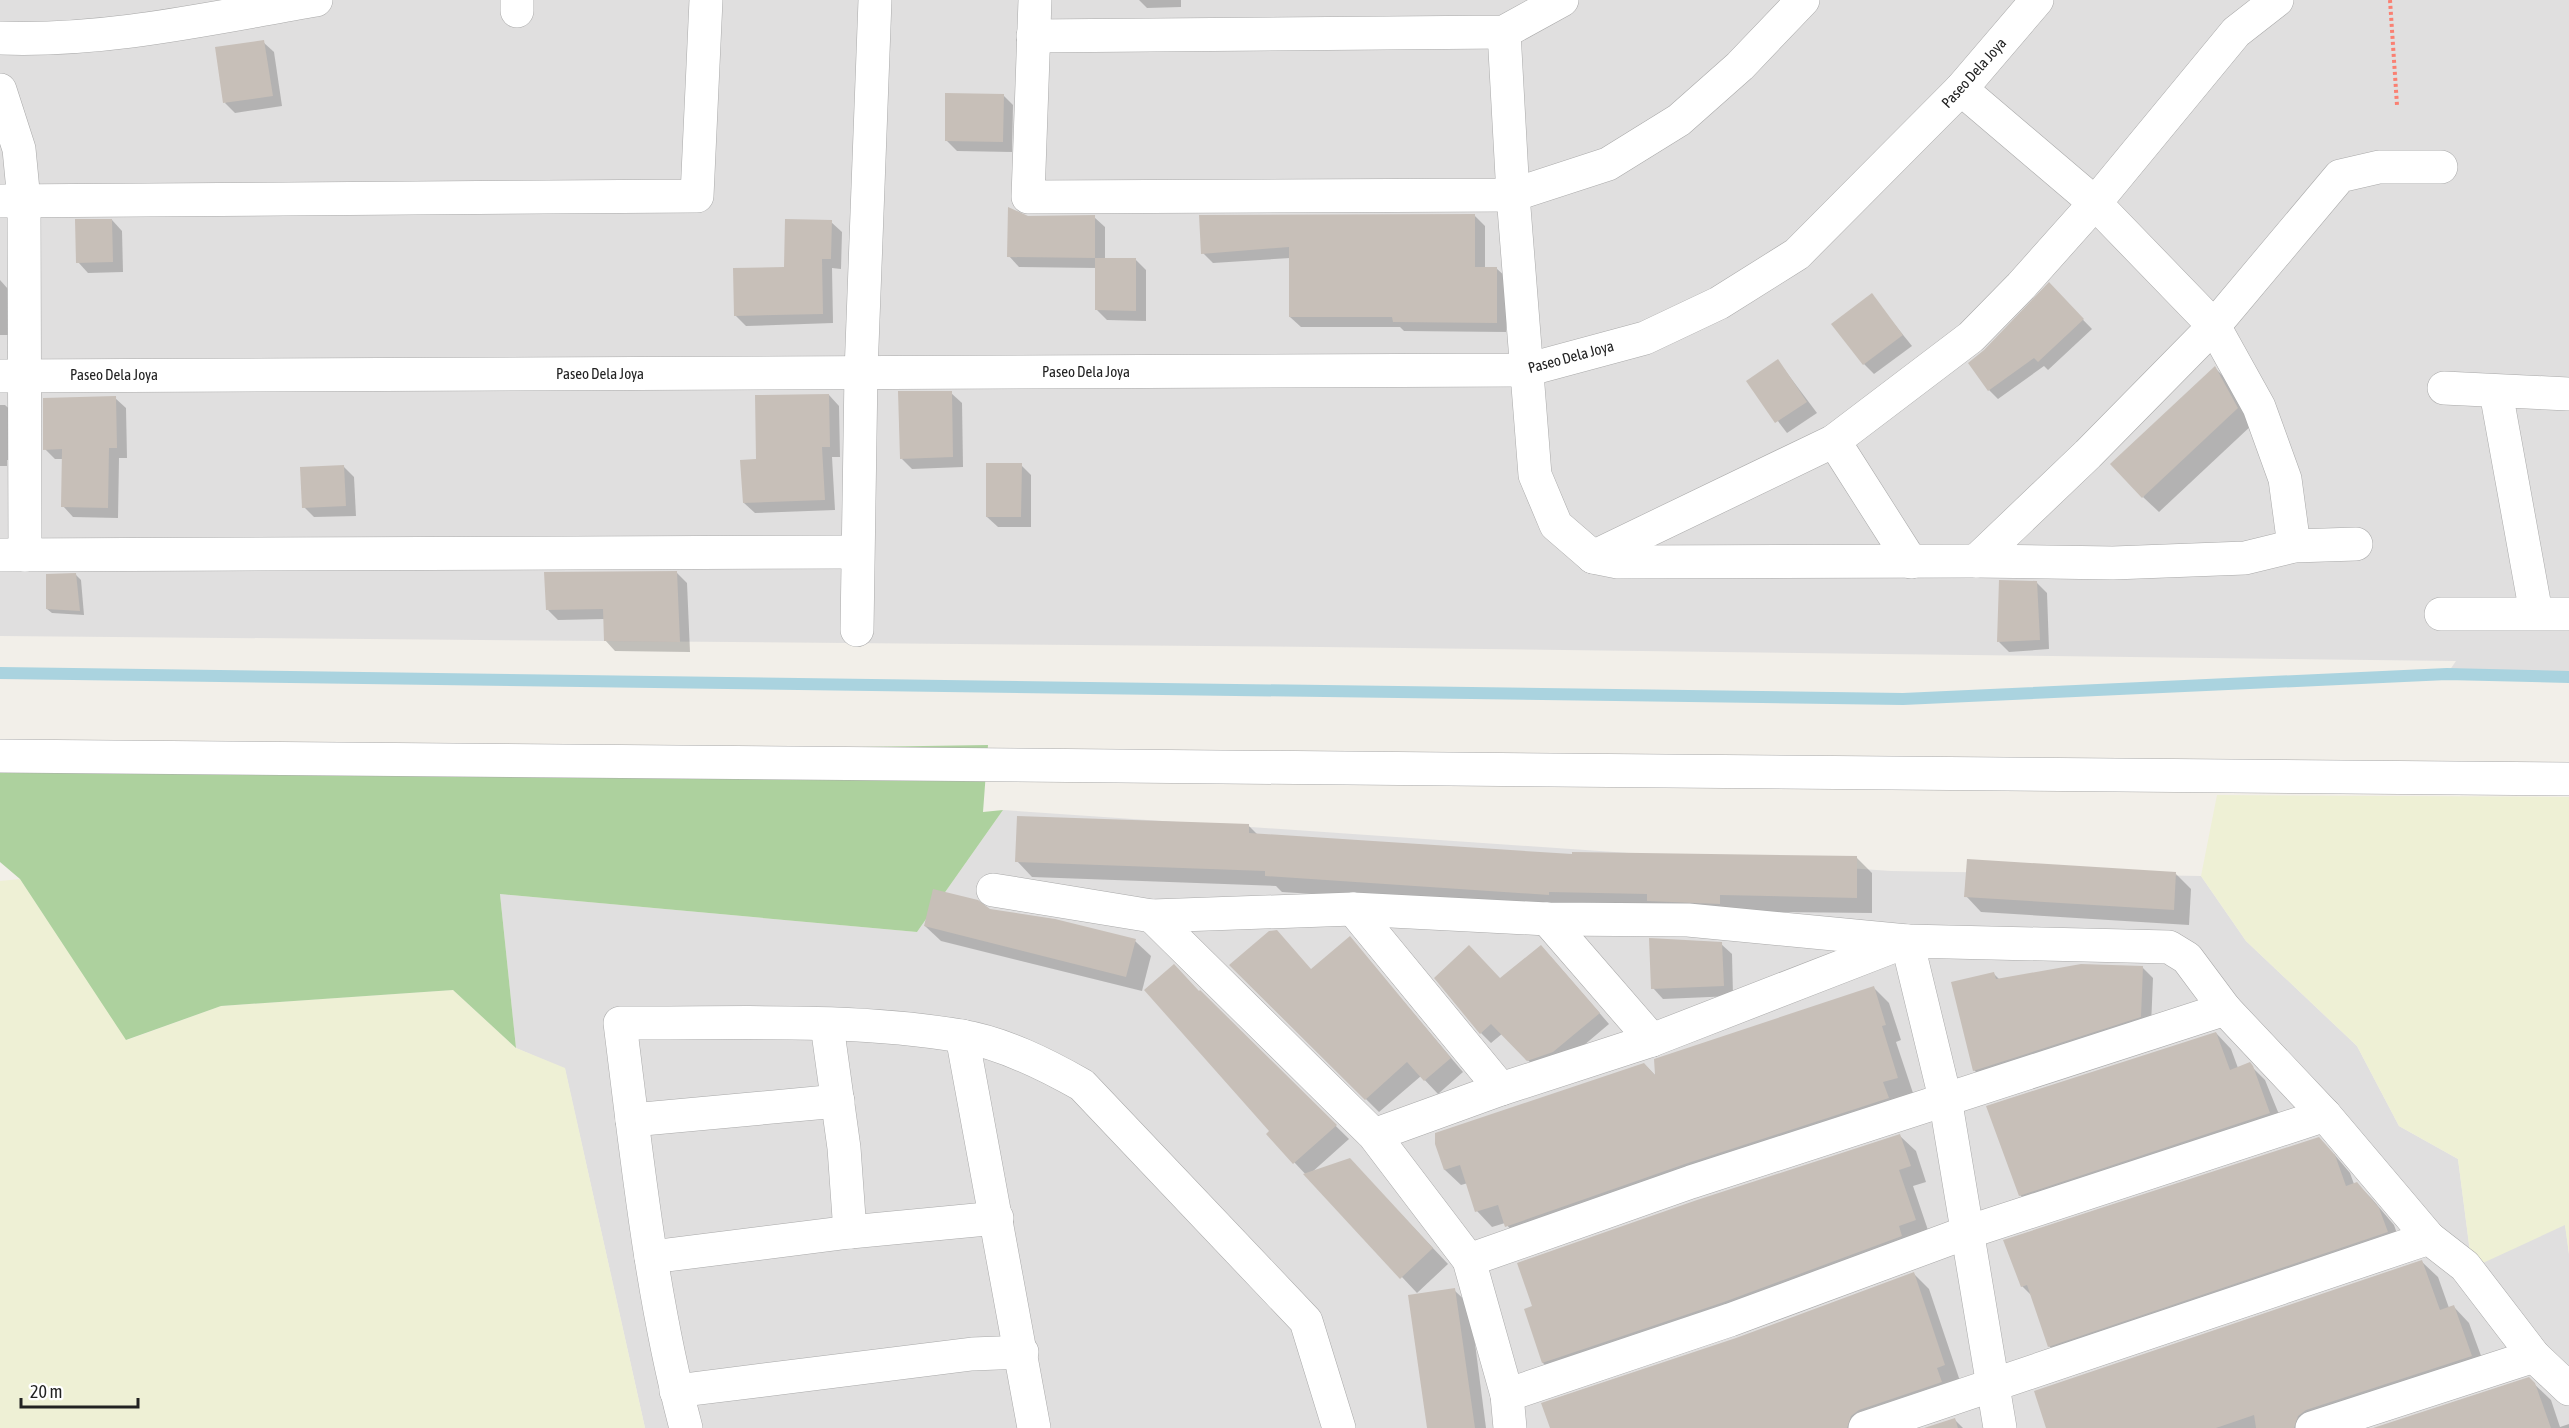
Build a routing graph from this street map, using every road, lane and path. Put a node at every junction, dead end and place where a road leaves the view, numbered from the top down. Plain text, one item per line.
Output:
1 (316, 0) edge
2 (705, 0) edge
3 (875, 0) edge
4 (1035, 0) edge
5 (1562, 0) edge
6 (1803, 0) edge
7 (2037, 0) edge
8 (2277, 0) edge
9 (2390, 0) edge
10 (1504, 32) junction
11 (1033, 36) junction
12 (0, 38) edge
13 (1961, 89) junction
14 (0, 90) edge
15 (2397, 105) dead end
16 (2441, 167) dead end
17 (1513, 195) junction
18 (12, 201) edge
19 (2095, 203) junction
20 (2214, 326) junction
21 (1526, 370) junction
22 (861, 373) junction
23 (12, 376) edge
24 (2444, 388) dead end
25 (2496, 392) junction
26 (2569, 394) edge
27 (1834, 441) junction
28 (2356, 544) dead end
29 (2294, 546) junction
30 (857, 552) junction
31 (12, 555) edge
32 (1593, 557) junction
33 (1976, 561) junction
34 (1911, 562) junction
35 (2536, 613) junction
36 (2441, 614) dead end
37 (2569, 614) edge
38 (857, 630) dead end
39 (0, 756) edge
40 (2569, 779) edge
41 (993, 890) dead end
42 (1353, 909) junction
43 (1152, 916) junction
44 (1546, 919) junction
45 (1907, 941) junction
46 (2224, 1009) junction
47 (827, 1025) junction
48 (962, 1036) junction
49 (1652, 1040) junction
50 (1501, 1089) junction
51 (1945, 1098) junction
52 (838, 1101) junction
53 (2325, 1115) junction
54 (632, 1120) junction
55 (1374, 1135) junction
56 (997, 1218) junction
57 (850, 1232) junction
58 (1968, 1232) junction
59 (2429, 1238) junction
60 (651, 1257) junction
61 (1469, 1260) junction
62 (1022, 1352) junction
63 (2534, 1356) junction
64 (1993, 1385) junction
65 (2569, 1389) edge
66 (676, 1391) junction
67 (1507, 1395) junction
68 (686, 1428) edge
69 (1034, 1428) edge
70 (1339, 1428) edge
71 (1510, 1428) edge
72 (1864, 1428) edge
73 (2000, 1428) edge
74 (2312, 1428) edge

1 - 12 street
2 - 18 street
3 - 22 street
4 - 11 street
5 - 10 street
6 - 17 street
7 - 13 street, Paseo Dela Joya
8 - 19 street
9 - 15 path
10 - 11 street
10 - 17 street
11 - 17 street
13 - 19 street
13 - 21 street, Paseo Dela Joya
14 - 18 street
16 - 20 street
17 - 21 street
18 - 23 street
19 - 20 street
19 - 27 street
20 - 29 street
20 - 33 street
21 - 22 street, Paseo Dela Joya
21 - 32 street
22 - 23 street, Paseo Dela Joya
22 - 30 street
23 - 31 street
24 - 25 street
25 - 26 street
25 - 35 street
27 - 32 street
27 - 34 street
28 - 29 street
29 - 33 street
30 - 31 street
30 - 38 street
32 - 34 street
33 - 34 street
35 - 36 street
35 - 37 street
39 - 40 street
41 - 43 street
42 - 43 street
42 - 44 street
42 - 50 street
43 - 55 street
44 - 45 street
44 - 49 street
45 - 46 street
45 - 49 street
45 - 51 street
46 - 51 street
46 - 53 street
47 - 48 street
47 - 52 street
47 - 54 street
48 - 56 street
48 - 70 street
49 - 50 street
50 - 55 street
51 - 58 street
51 - 61 street
52 - 54 street
52 - 57 street
53 - 58 street
53 - 59 street
54 - 60 street
55 - 61 street
56 - 57 street
56 - 62 street
57 - 60 street
58 - 64 street
58 - 67 street
59 - 63 street
59 - 64 street
60 - 66 street
61 - 67 street
62 - 66 street
62 - 69 street
63 - 65 street
63 - 74 street
64 - 72 street
64 - 73 street
66 - 68 street
67 - 71 street

